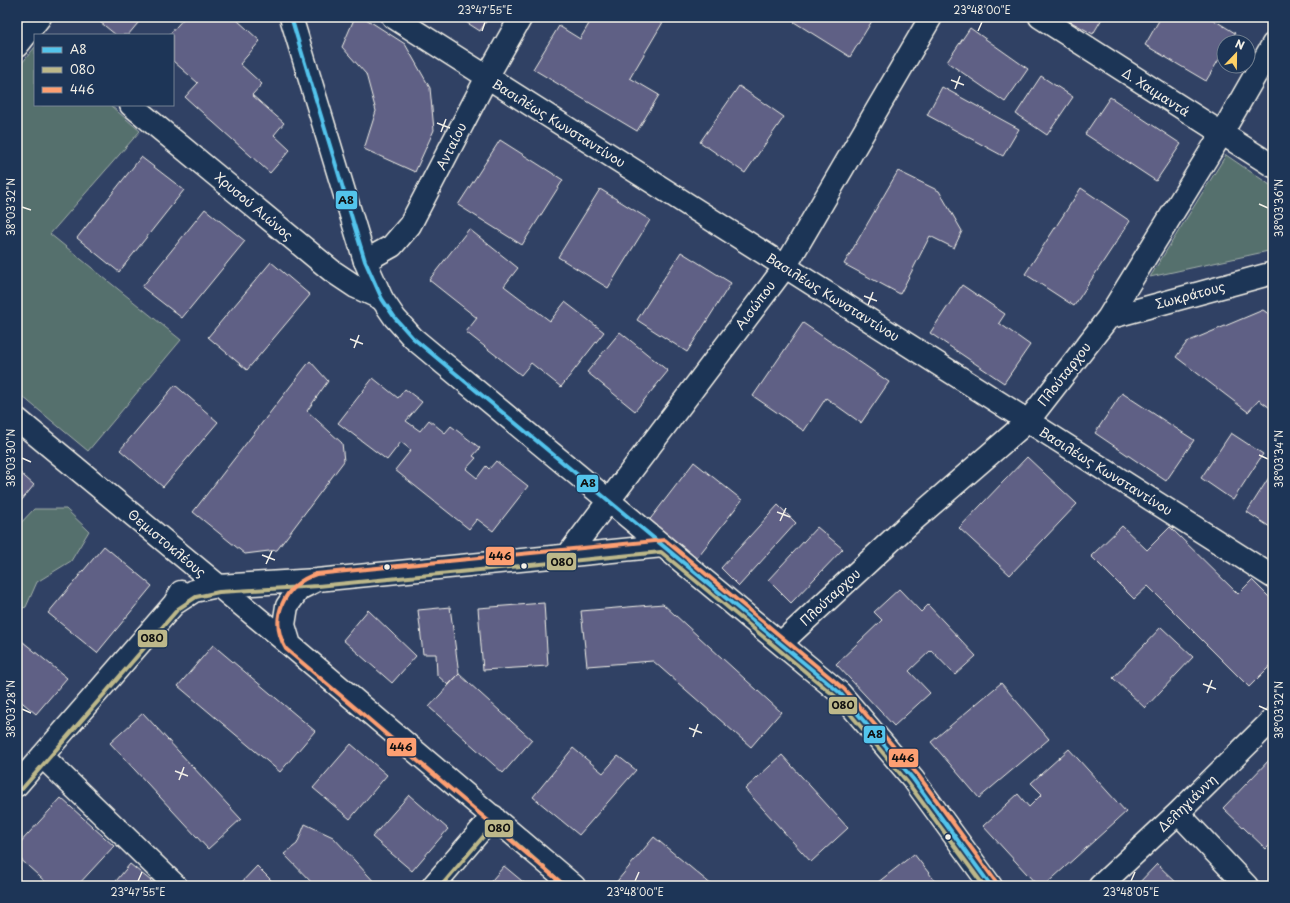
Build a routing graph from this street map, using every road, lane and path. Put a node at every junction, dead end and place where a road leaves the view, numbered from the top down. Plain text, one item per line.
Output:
1 (291, 17) edge
2 (393, 17) edge
3 (521, 17) edge
4 (931, 17) edge
5 (1040, 17) edge
6 (36, 23) edge
7 (1273, 44) edge
8 (17, 46) edge
9 (487, 77) junction
10 (132, 106) edge
11 (1222, 134) junction
12 (1273, 166) edge
13 (365, 261) junction
14 (785, 267) junction
15 (1273, 273) edge
16 (382, 299) junction
17 (1108, 318) junction
18 (17, 418) edge
19 (1028, 421) junction
20 (609, 501) junction
21 (663, 546) junction
22 (175, 550) junction
23 (567, 556) junction
24 (1273, 577) edge
25 (317, 580) junction
26 (218, 586) junction
27 (174, 604) junction
28 (780, 643) junction
29 (290, 645) junction
30 (1273, 719) edge
31 (42, 756) junction
32 (17, 785) edge
33 (1178, 813) junction
34 (493, 816) junction
35 (176, 886) edge
36 (433, 886) edge
37 (574, 886) edge
38 (992, 886) edge
39 (1100, 886) edge
40 (1247, 886) edge

1 - 13 street
2 - 9 street, Βασιλέως Κωνσταντίνου
3 - 9 street, Ανταίου
4 - 14 street, Αισώπου
5 - 11 street, Δ. Χαιμαντά
6 - 8 street
7 - 11 street, Πλούταρχου
9 - 13 street, Ανταίου
9 - 14 street, Βασιλέως Κωνσταντίνου
10 - 16 street, Χρυσού Αιώνος
11 - 12 street, Δ. Χαιμαντά
11 - 17 street, Πλούταρχου
13 - 16 street
14 - 19 street, Βασιλέως Κωνσταντίνου
14 - 20 street, Αισώπου
15 - 17 street, Σωκράτους
16 - 20 street
17 - 19 street, Πλούταρχου
18 - 22 street, Θεμιστοκλέους
19 - 24 street, Βασιλέως Κωνσταντίνου
19 - 28 street, Πλούταρχου
20 - 21 street
20 - 23 street, Αισώπου
21 - 23 street
21 - 28 street
22 - 26 street, Θεμιστοκλέους
22 - 27 street
23 - 25 street
25 - 26 street
25 - 29 street
26 - 27 street
26 - 29 street, Θεμιστοκλέους
27 - 31 street
28 - 38 street
29 - 34 street, Θεμιστοκλέους
30 - 33 street, Δεληγιάννη
31 - 32 street
31 - 35 street
33 - 39 street, Δεληγιάννη
33 - 40 street
34 - 36 street
34 - 37 street, Θεμιστοκλέους

